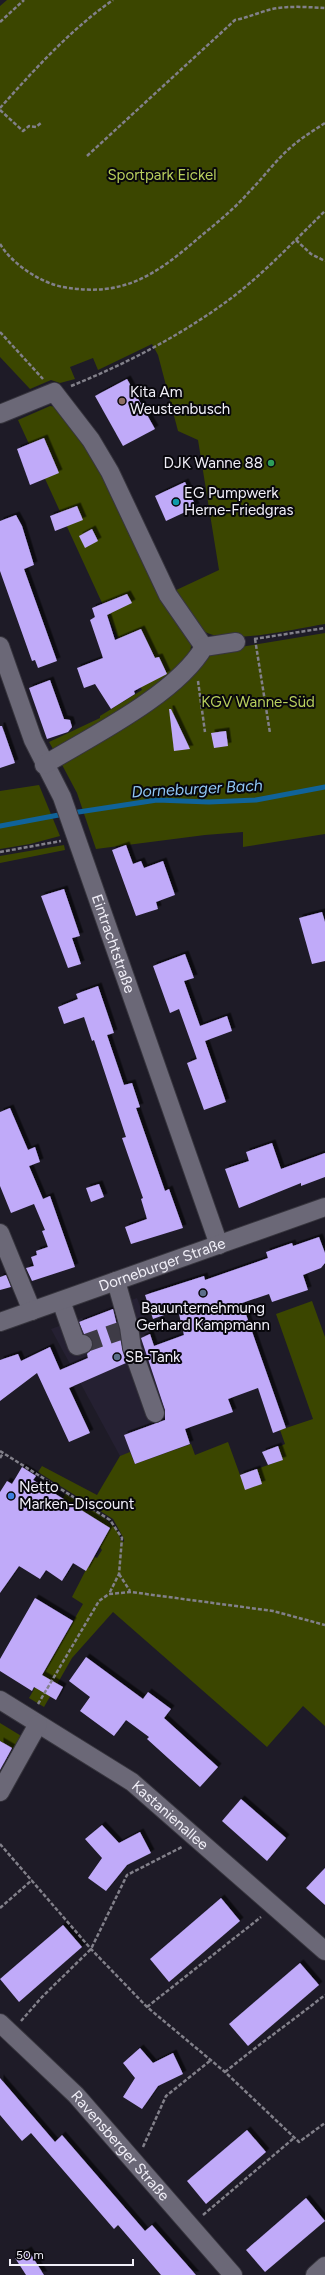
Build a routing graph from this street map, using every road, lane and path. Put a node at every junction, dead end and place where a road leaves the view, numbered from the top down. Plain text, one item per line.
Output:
1 (24, 0) edge
2 (114, 0) edge
3 (325, 8) edge
4 (0, 22) edge
5 (0, 109) edge
6 (41, 123) dead end
7 (325, 123) edge
8 (87, 156) dead end
9 (325, 211) edge
10 (296, 240) junction
11 (0, 244) edge
12 (325, 261) edge
13 (0, 332) edge
14 (54, 392) junction
15 (0, 414) edge
16 (325, 628) edge
17 (255, 639) junction
18 (236, 642) joint
19 (0, 646) edge
20 (204, 647) junction
21 (189, 668) junction
22 (205, 732) dead end
23 (270, 733) dead end
24 (44, 765) junction
25 (77, 838) junction
26 (0, 852) edge
27 (325, 1207) edge
28 (0, 1233) edge
29 (219, 1244) junction
30 (116, 1281) junction
31 (61, 1300) junction
32 (32, 1311) junction
33 (0, 1322) edge
34 (83, 1344) dead end
35 (155, 1413) dead end
36 (1, 1452) edge
37 (0, 1458) edge
38 (119, 1574) junction
39 (131, 1592) junction
40 (109, 1594) junction
41 (325, 1625) edge
42 (0, 1700) edge
43 (34, 1721) junction
44 (0, 1792) edge
45 (194, 1836) junction
46 (0, 1844) edge
47 (32, 1880) junction
48 (274, 1906) junction
49 (0, 1908) edge
50 (91, 1948) junction
51 (325, 1950) edge
52 (325, 1995) edge
53 (147, 2007) junction
54 (6, 2028) edge
55 (211, 2060) junction
56 (225, 2072) junction
57 (325, 2123) edge
58 (294, 2138) junction
59 (135, 2163) junction
60 (190, 2226) junction
61 (325, 2266) edge
62 (233, 2275) edge
63 (315, 2275) edge

1 - 4 path
2 - 5 path
3 - 8 path
5 - 6 path
7 - 11 path
9 - 10 path
10 - 12 path
10 - 14 path
13 - 14 path
14 - 15 street
14 - 20 street
16 - 17 path
17 - 18 path
17 - 23 path
18 - 20 street
19 - 24 street, Eintrachtstraße
20 - 21 street
21 - 22 path
21 - 24 street
24 - 25 street, Eintrachtstraße
25 - 26 path
25 - 29 street, Eintrachtstraße
27 - 29 street, Dorneburger Straße
28 - 32 street
29 - 30 street, Dorneburger Straße
30 - 31 street, Dorneburger Straße
30 - 35 street
31 - 32 street, Dorneburger Straße
31 - 34 street
32 - 33 street, Dorneburger Straße
36 - 37 path
36 - 38 path
38 - 39 path
38 - 40 path
39 - 40 path
39 - 41 path
40 - 43 path
42 - 43 street, Kastanienallee
43 - 44 street
43 - 45 street, Kastanienallee
45 - 48 street, Kastanienallee
45 - 50 path
46 - 47 path
47 - 49 path
47 - 50 path
48 - 51 street, Kastanienallee
48 - 53 path
50 - 53 path
50 - 54 path
52 - 56 path
53 - 55 path
54 - 59 street, Ravensberger Straße
55 - 56 path
55 - 59 path
56 - 58 path
57 - 58 path
58 - 60 path
59 - 60 street, Ravensberger Straße
60 - 62 street, Ravensberger Straße
61 - 63 street

